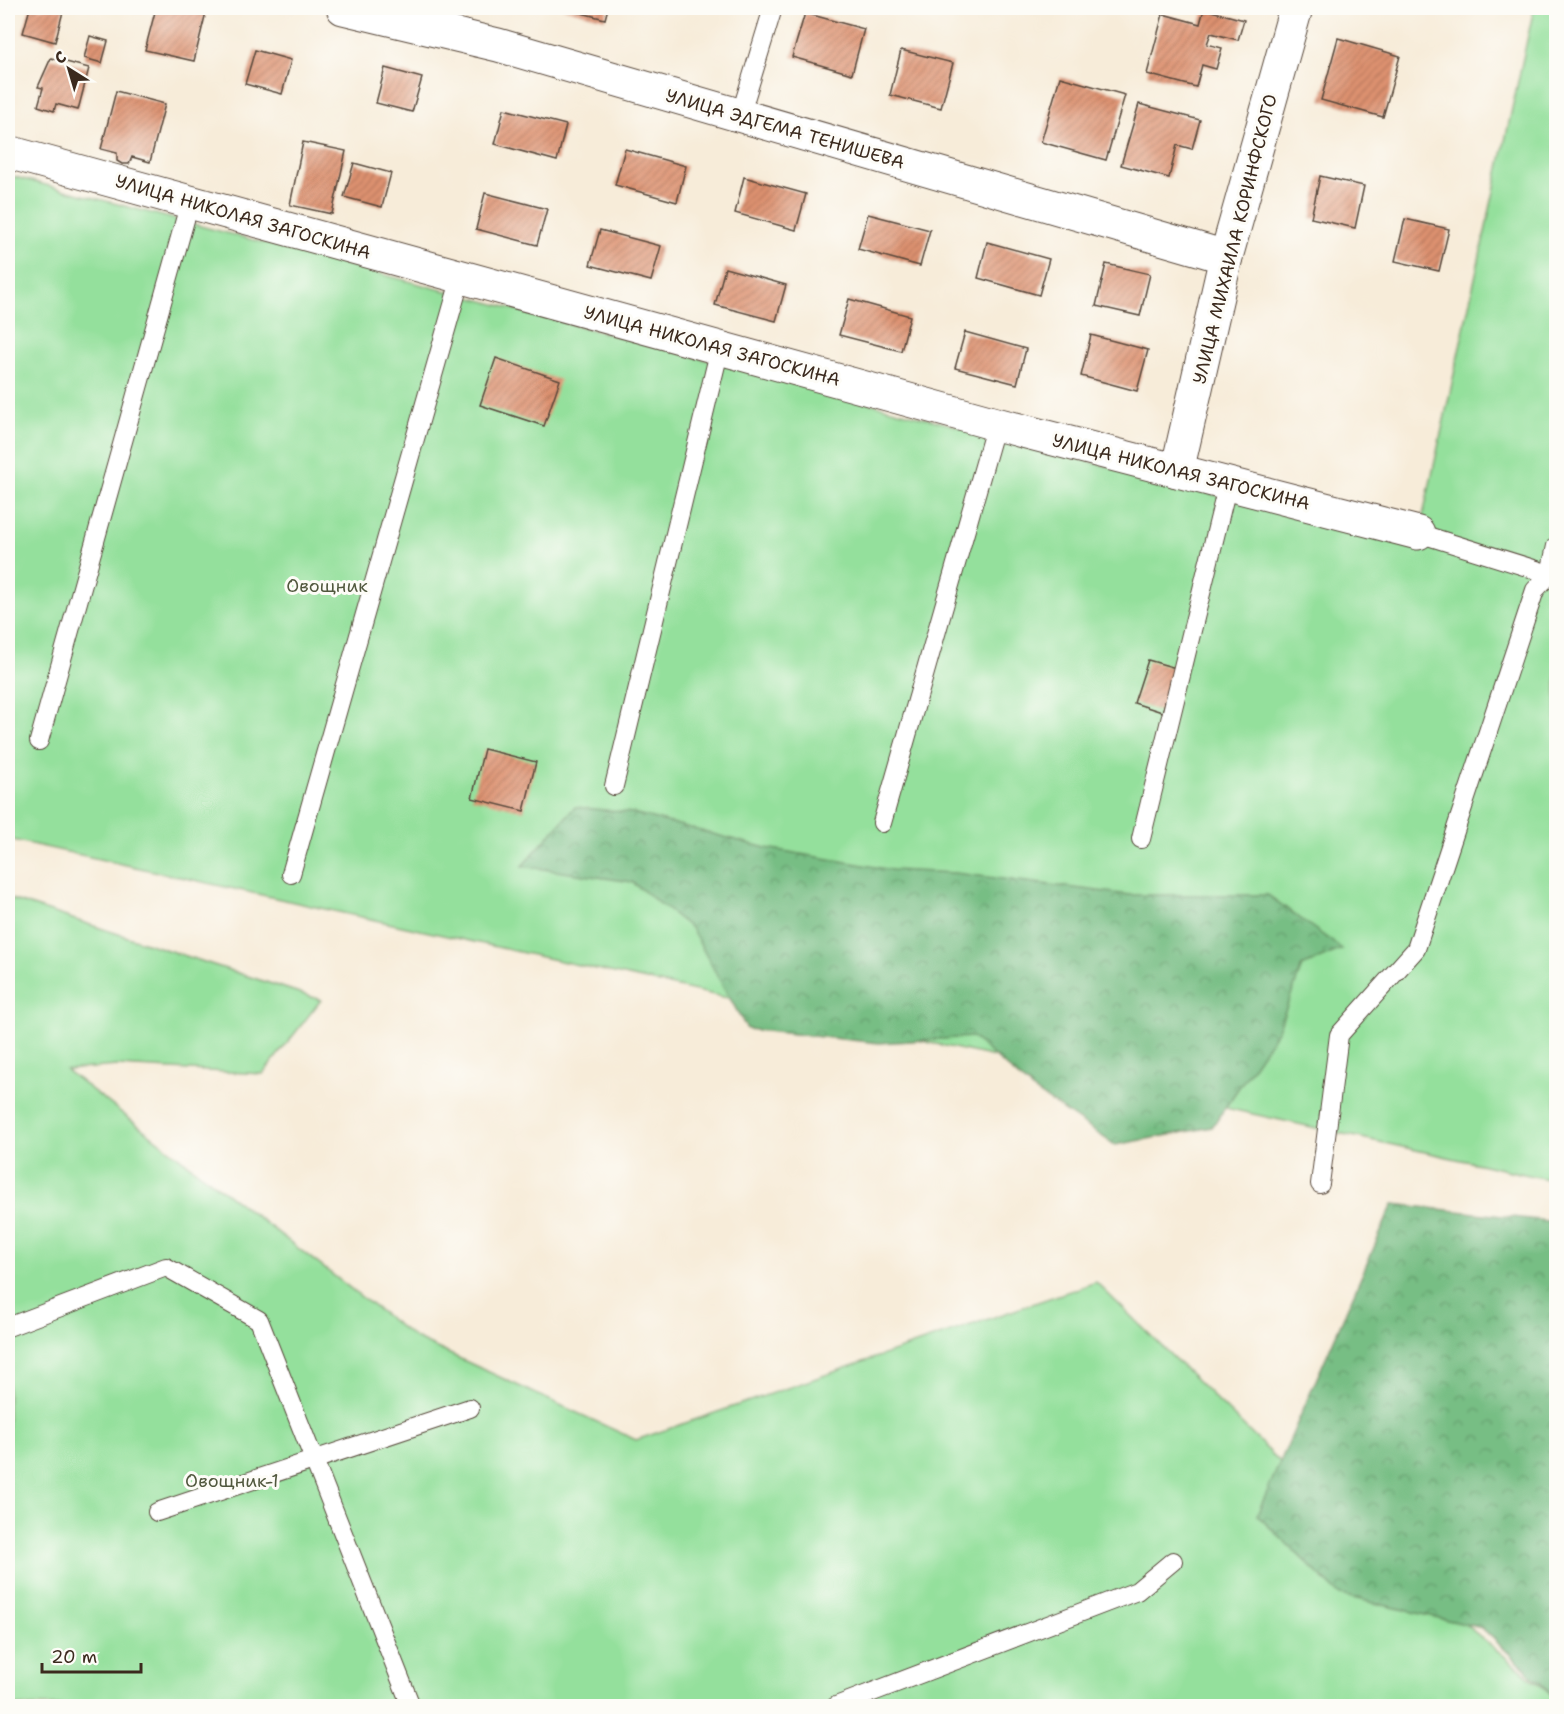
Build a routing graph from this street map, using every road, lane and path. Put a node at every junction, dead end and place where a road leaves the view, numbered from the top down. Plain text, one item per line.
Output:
1 (343, 8) edge
2 (773, 8) edge
3 (1296, 8) edge
4 (741, 116) junction
5 (8, 152) edge
6 (190, 202) junction
7 (1226, 257) junction
8 (461, 278) junction
9 (720, 348) junction
10 (996, 424) junction
11 (1177, 471) junction
12 (1228, 483) junction
13 (1418, 533) joint
14 (1557, 546) edge
15 (1553, 575) edge
16 (39, 741) dead end
17 (614, 786) dead end
18 (882, 823) dead end
19 (1141, 839) dead end
20 (291, 874) dead end
21 (1320, 1184) dead end
22 (8, 1328) edge
23 (470, 1408) dead end
24 (314, 1459) junction
25 (157, 1512) dead end
26 (1173, 1561) dead end
27 (411, 1707) edge
28 (836, 1707) edge

1 - 4 street, УЛИЦА ЭДГЕМА ТЕНИШЕВА
2 - 4 lane
3 - 7 street, УЛИЦА МИХАИЛА КОРИНФСКОГО
4 - 7 street, УЛИЦА ЭДГЕМА ТЕНИШЕВА
5 - 6 street, УЛИЦА НИКОЛАЯ ЗАГОСКИНА
6 - 8 street, УЛИЦА НИКОЛАЯ ЗАГОСКИНА
6 - 16 lane
7 - 11 street, УЛИЦА МИХАИЛА КОРИНФСКОГО
8 - 9 street, УЛИЦА НИКОЛАЯ ЗАГОСКИНА
8 - 20 lane
9 - 10 street, УЛИЦА НИКОЛАЯ ЗАГОСКИНА
9 - 17 lane
10 - 11 street, УЛИЦА НИКОЛАЯ ЗАГОСКИНА
10 - 18 lane
11 - 12 street, УЛИЦА НИКОЛАЯ ЗАГОСКИНА
12 - 13 street, УЛИЦА НИКОЛАЯ ЗАГОСКИНА
12 - 19 lane
13 - 15 lane
14 - 15 lane
15 - 21 lane
22 - 24 lane
23 - 24 lane
24 - 25 lane
24 - 27 lane
26 - 28 lane

